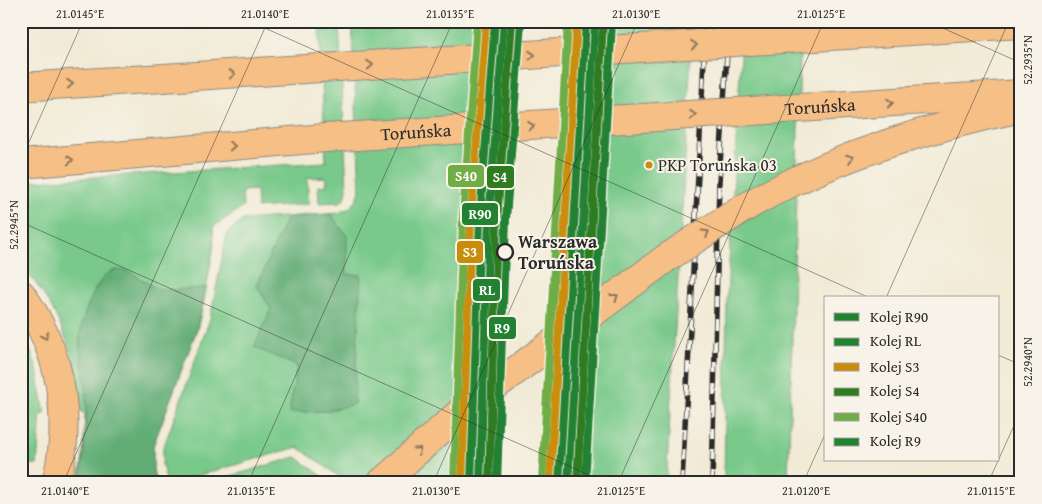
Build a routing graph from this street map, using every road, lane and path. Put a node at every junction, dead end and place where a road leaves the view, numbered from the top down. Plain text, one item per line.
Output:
1 (1021, 24) edge
2 (21, 88) edge
3 (1021, 94) edge
4 (1021, 108) edge
5 (21, 164) edge
6 (21, 294) edge
7 (57, 477) edge
8 (381, 483) edge

2 -> 1 main road, bridge
5 -> 3 main road, Toruńska, bridge
8 -> 4 main road, bridge
6 -> 7 main road

